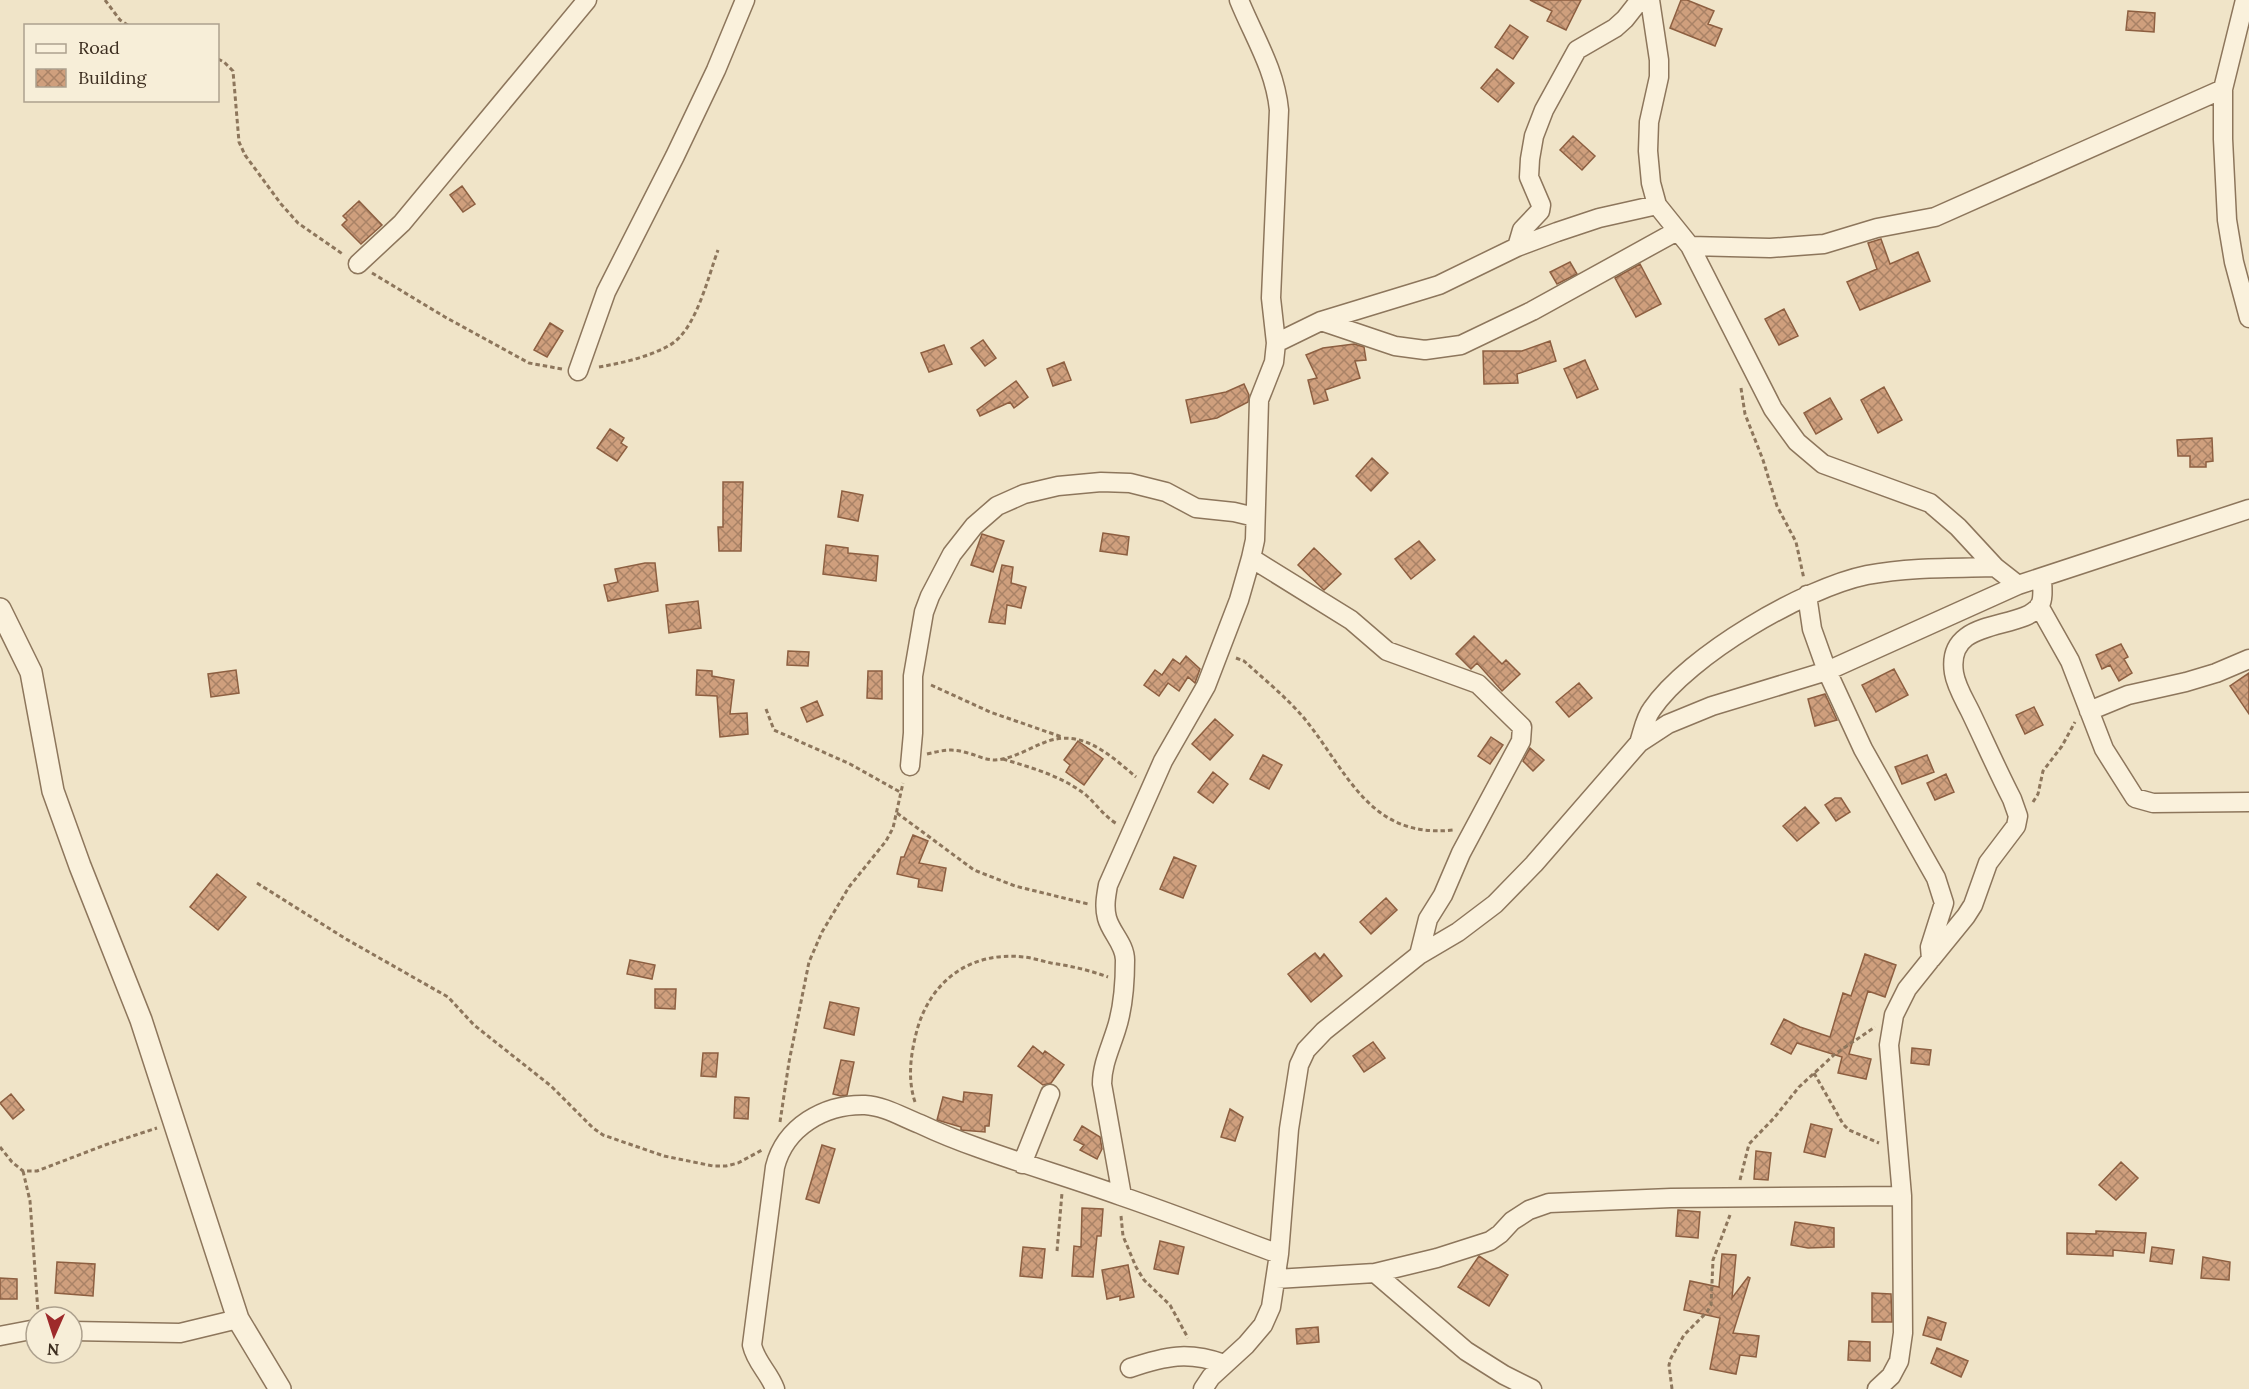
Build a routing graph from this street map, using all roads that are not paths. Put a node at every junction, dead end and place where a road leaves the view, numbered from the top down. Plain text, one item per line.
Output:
1 (588, 0) edge
2 (745, 0) edge
3 (1239, 0) edge
4 (1640, 0) edge
5 (1650, 0) edge
6 (2245, 0) edge
7 (2241, 46) edge
8 (2223, 89) junction
9 (1657, 205) junction
10 (1677, 231) junction
11 (1517, 246) junction
12 (1690, 246) junction
13 (358, 264) road end
14 (2243, 278) edge
15 (2249, 318) edge
16 (1321, 321) junction
17 (1276, 343) junction
18 (578, 370) road end
19 (2249, 509) edge
20 (1256, 517) junction
21 (1251, 558) junction
22 (1995, 567) junction
23 (2042, 577) junction
24 (2018, 585) junction
25 (1807, 595) junction
26 (2039, 606) junction
27 (0, 609) edge
28 (2249, 659) edge
29 (1827, 671) junction
30 (2088, 707) junction
31 (1640, 743) junction
32 (910, 766) road end
33 (2249, 802) edge
34 (1419, 955) junction
35 (1931, 959) junction
36 (1050, 1094) dead end
37 (1022, 1164) junction
38 (1122, 1196) junction
39 (1902, 1196) junction
40 (1279, 1254) junction
41 (1375, 1273) junction
42 (1276, 1279) junction
43 (238, 1319) junction
44 (24, 1331) edge
45 (84, 1331) edge
46 (0, 1336) edge
47 (1224, 1364) junction
48 (1130, 1368) dead end
49 (280, 1389) edge
50 (775, 1389) edge
51 (1203, 1389) edge
52 (1532, 1389) edge
53 (1877, 1389) edge

1 - 13 street
2 - 18 street
3 - 17 street
4 - 11 street
5 - 9 street
6 - 7 street
7 - 8 street
8 - 12 street
8 - 14 street
9 - 10 street
9 - 11 street
10 - 12 street
10 - 16 street
11 - 16 street
12 - 22 street
14 - 15 street
16 - 17 street
17 - 20 street
19 - 23 street
20 - 21 street
20 - 32 street
21 - 34 street
21 - 38 street
22 - 24 street
22 - 25 street
23 - 24 street
23 - 26 street
24 - 29 street
25 - 29 street
25 - 31 street
26 - 30 street
26 - 35 street
27 - 43 street
28 - 30 street
29 - 31 street
29 - 35 street
30 - 33 street
31 - 34 street
34 - 40 street
35 - 39 street
36 - 37 street
37 - 38 street
37 - 50 street
38 - 40 street
39 - 41 street
39 - 53 street
40 - 42 street
41 - 42 street
41 - 52 street
42 - 47 street
43 - 45 street
43 - 49 street
44 - 46 street
47 - 48 street
47 - 51 street

